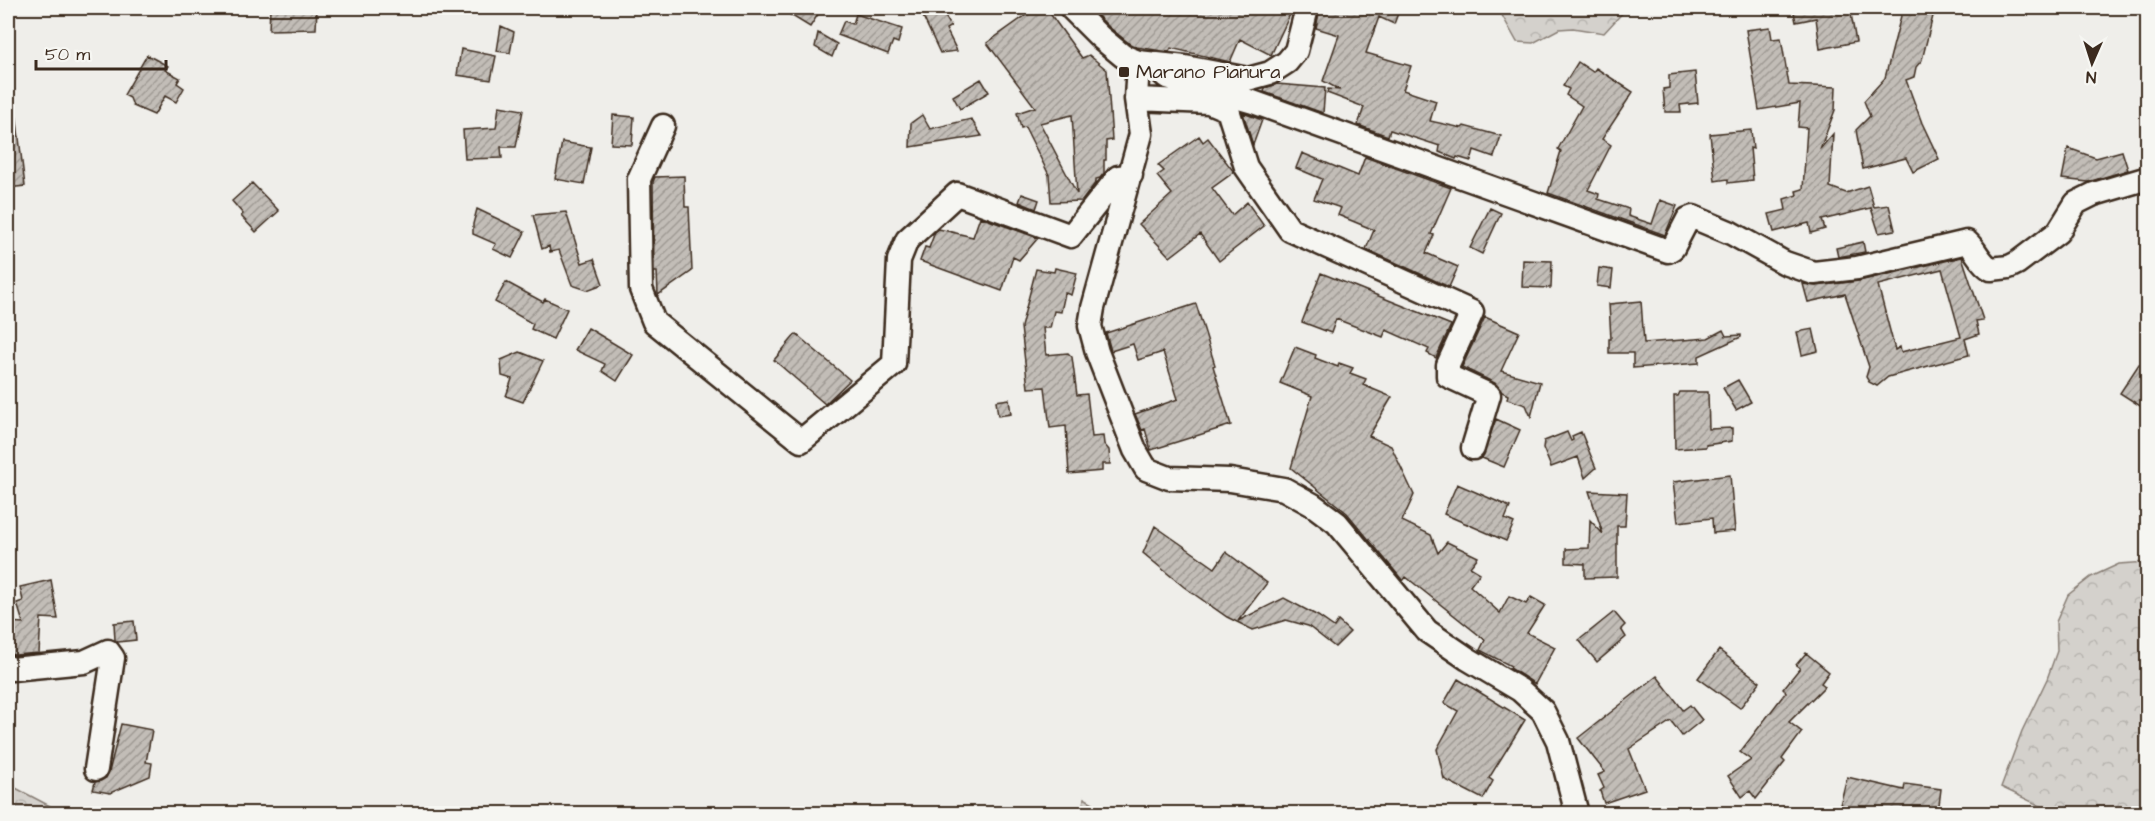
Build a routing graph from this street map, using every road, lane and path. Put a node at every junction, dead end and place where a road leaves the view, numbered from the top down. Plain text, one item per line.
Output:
1 (1071, 8) edge
2 (1307, 8) edge
3 (1145, 63) junction
4 (1136, 99) junction
5 (663, 126) dead end
6 (1131, 175) junction
7 (2148, 178) edge
8 (1473, 448) dead end
9 (8, 667) edge
10 (96, 769) dead end
11 (1576, 813) edge

1 - 3 street
2 - 3 street
3 - 4 street
3 - 7 street
4 - 6 street
4 - 8 street
5 - 6 street
6 - 11 street
9 - 10 street

